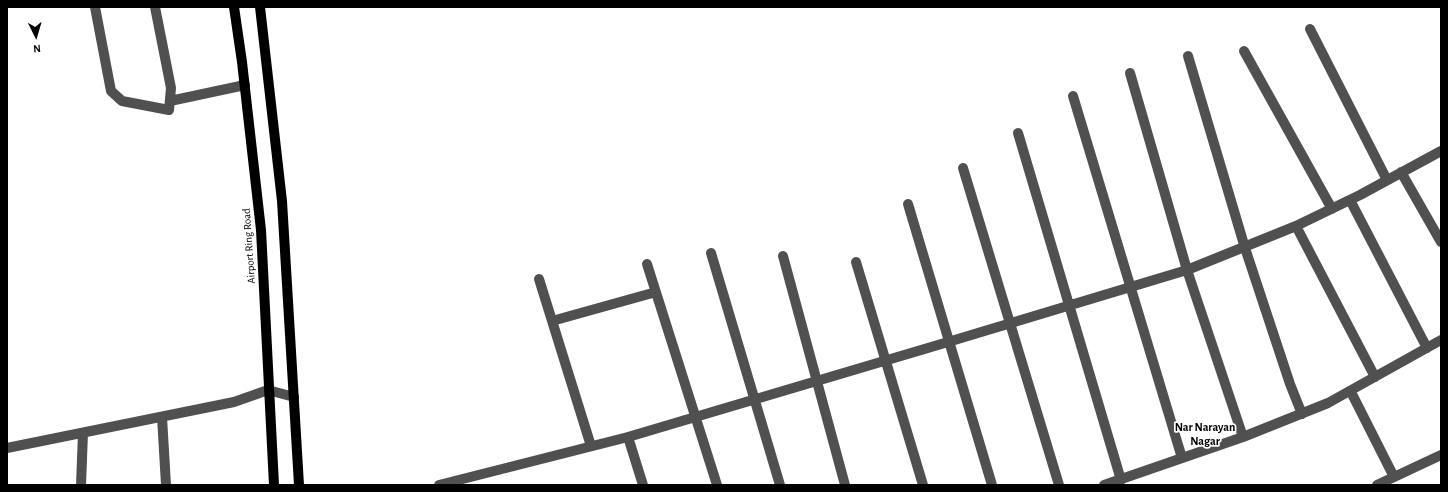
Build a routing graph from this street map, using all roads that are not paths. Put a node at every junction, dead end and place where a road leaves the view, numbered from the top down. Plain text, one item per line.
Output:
1 (95, 7) edge
2 (155, 7) edge
3 (234, 7) edge
4 (260, 7) edge
5 (1310, 28) dead end
6 (1244, 51) dead end
7 (1188, 56) dead end
8 (1130, 73) dead end
9 (245, 85) junction
10 (1073, 96) dead end
11 (170, 101) junction
12 (1018, 133) dead end
13 (1441, 151) edge
14 (963, 168) dead end
15 (1401, 172) junction
16 (1387, 180) junction
17 (1350, 200) junction
18 (908, 204) dead end
19 (1332, 209) junction
20 (1296, 226) junction
21 (1441, 242) edge
22 (1245, 248) junction
23 (711, 253) dead end
24 (783, 256) dead end
25 (856, 262) dead end
26 (647, 264) dead end
27 (1186, 270) junction
28 (539, 279) dead end
29 (1130, 286) junction
30 (656, 292) junction
31 (1070, 306) junction
32 (552, 321) junction
33 (1010, 323) junction
34 (1441, 340) edge
35 (948, 342) junction
36 (1427, 348) junction
37 (886, 361) junction
38 (1375, 377) junction
39 (818, 381) junction
40 (268, 390) junction
41 (1351, 392) junction
42 (294, 397) junction
43 (755, 399) junction
44 (1302, 414) junction
45 (162, 417) junction
46 (696, 417) junction
47 (83, 433) junction
48 (628, 436) junction
49 (1243, 437) junction
50 (591, 446) junction
51 (7, 448) edge
52 (1441, 455) edge
53 (1182, 458) junction
54 (1121, 480) junction
55 (1390, 481) edge
56 (81, 485) edge
57 (166, 485) edge
58 (274, 485) edge
59 (299, 485) edge
60 (439, 485) edge
61 (644, 485) edge
62 (717, 485) edge
63 (780, 485) edge
64 (845, 485) edge
65 (923, 485) edge
66 (992, 485) edge
67 (1059, 485) edge
68 (1104, 485) edge
69 (1377, 485) edge

1 - 11 street
2 - 11 street
3 - 9 main road, Airport Ring Road
4 - 42 main road
5 - 16 street
6 - 19 street
7 - 22 street
8 - 27 street
9 - 11 street
9 - 40 main road, Airport Ring Road
10 - 29 street
12 - 31 street
13 - 15 street
14 - 33 street
15 - 16 street
15 - 21 street
16 - 17 street
17 - 19 street
17 - 36 street
18 - 35 street
19 - 20 street
20 - 22 street
20 - 38 street
22 - 27 street
22 - 44 street
23 - 43 street
24 - 39 street
25 - 37 street
26 - 30 street
27 - 29 street
27 - 49 street
28 - 32 street
29 - 31 street
29 - 53 street
30 - 32 street
30 - 46 street
31 - 33 street
31 - 54 street
32 - 50 street
33 - 35 street
33 - 67 street
34 - 36 street
35 - 37 street
35 - 66 street
36 - 38 street
37 - 39 street
37 - 65 street
38 - 41 street
39 - 43 street
39 - 64 street
40 - 42 street
40 - 45 street
40 - 58 main road, Airport Ring Road
41 - 44 street
41 - 55 street
42 - 59 main road
43 - 46 street
43 - 63 street
44 - 49 street
45 - 47 street
45 - 57 street
46 - 48 street
46 - 62 street
47 - 51 street
47 - 56 street
48 - 50 street
48 - 61 street
49 - 53 street
50 - 60 street
52 - 55 street
53 - 54 street
54 - 68 street
55 - 69 street

